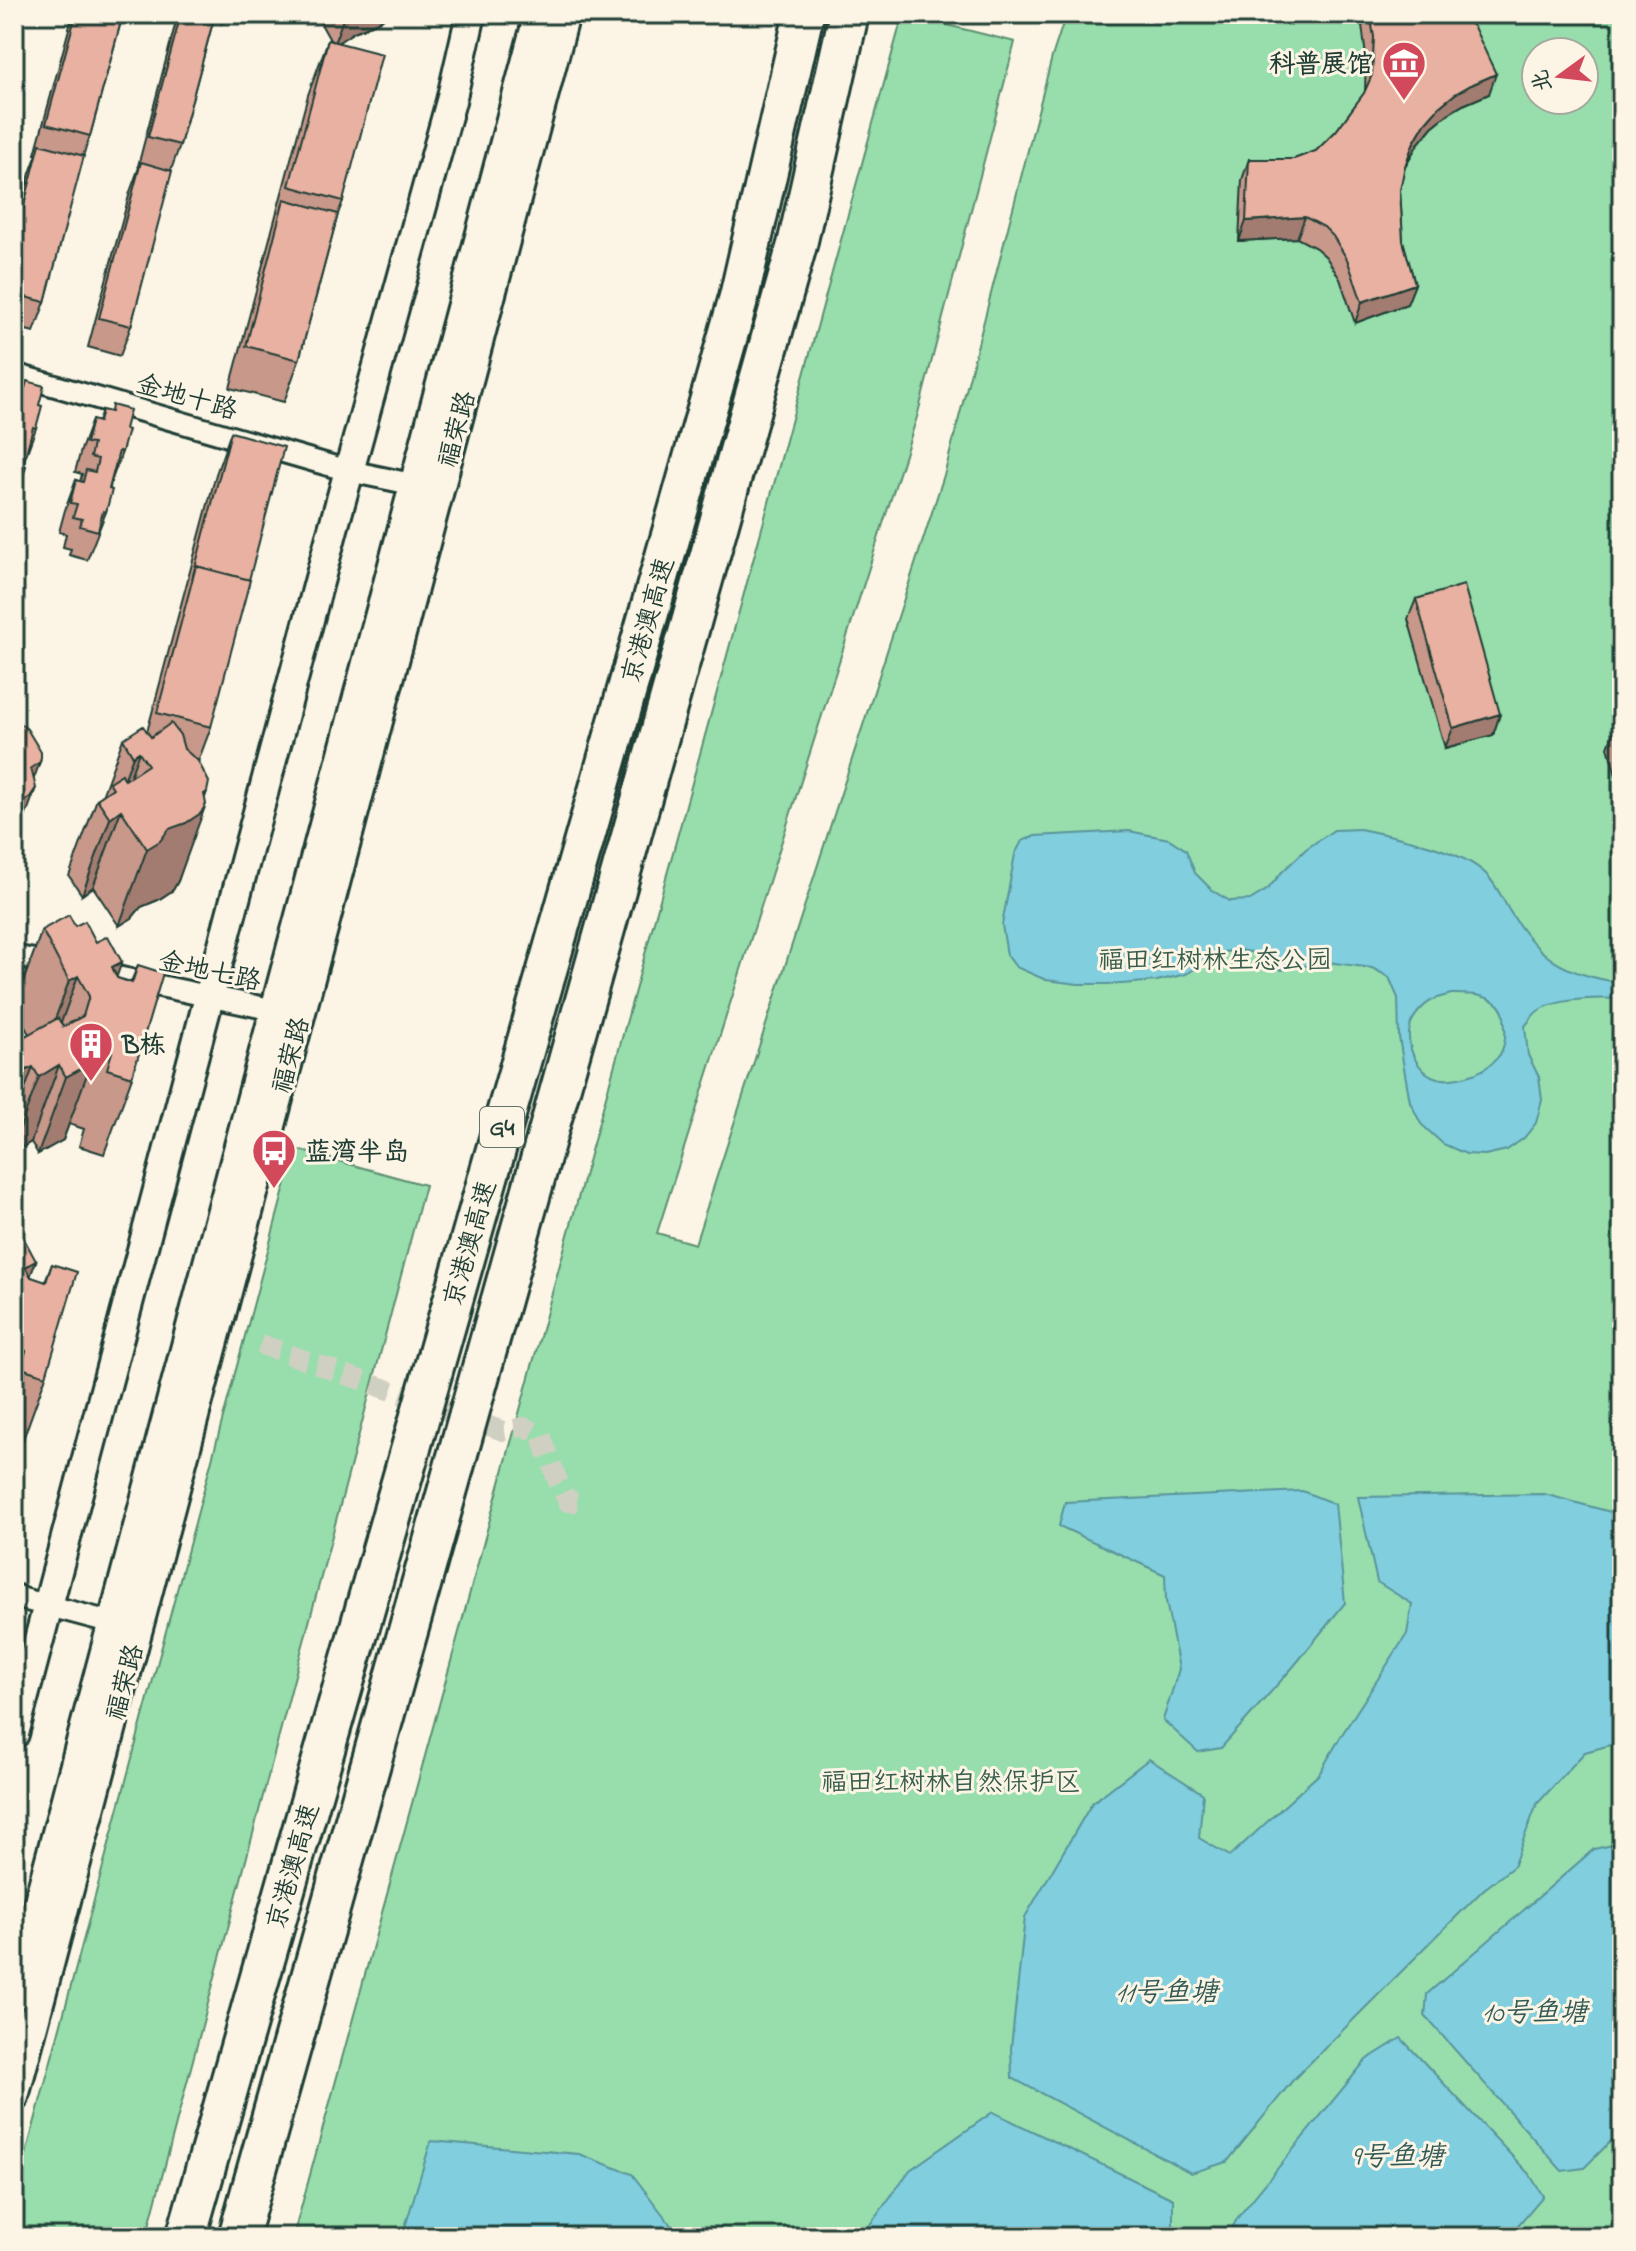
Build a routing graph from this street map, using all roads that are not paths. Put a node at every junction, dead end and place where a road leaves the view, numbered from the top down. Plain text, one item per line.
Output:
1 (471, 14) edge
2 (539, 14) edge
3 (565, 14) edge
4 (804, 14) edge
5 (849, 14) edge
6 (14, 374) edge
7 (349, 471) junction
8 (427, 487) junction
9 (14, 956) edge
10 (209, 996) junction
11 (288, 1013) junction
12 (14, 1594) edge
13 (48, 1606) junction
14 (125, 1626) junction
15 (14, 1734) edge
16 (14, 1995) edge
17 (14, 2097) edge
18 (186, 2237) edge
19 (238, 2237) edge

1 - 7 main road
2 - 8 main road, 福荣路
3 - 8 main road, 福荣路
4 - 18 highway, 京港澳高速 / G4
5 - 19 highway, 京港澳高速 / G4
6 - 7 street, 金地十路
7 - 8 street, 金地十路
7 - 10 main road
8 - 11 main road, 福荣路
9 - 10 street, 金地七路
10 - 11 street, 金地七路
10 - 13 main road
11 - 14 main road, 福荣路
12 - 13 street
13 - 14 street
13 - 15 main road
14 - 16 main road, 福荣路
14 - 17 main road, 福荣路

